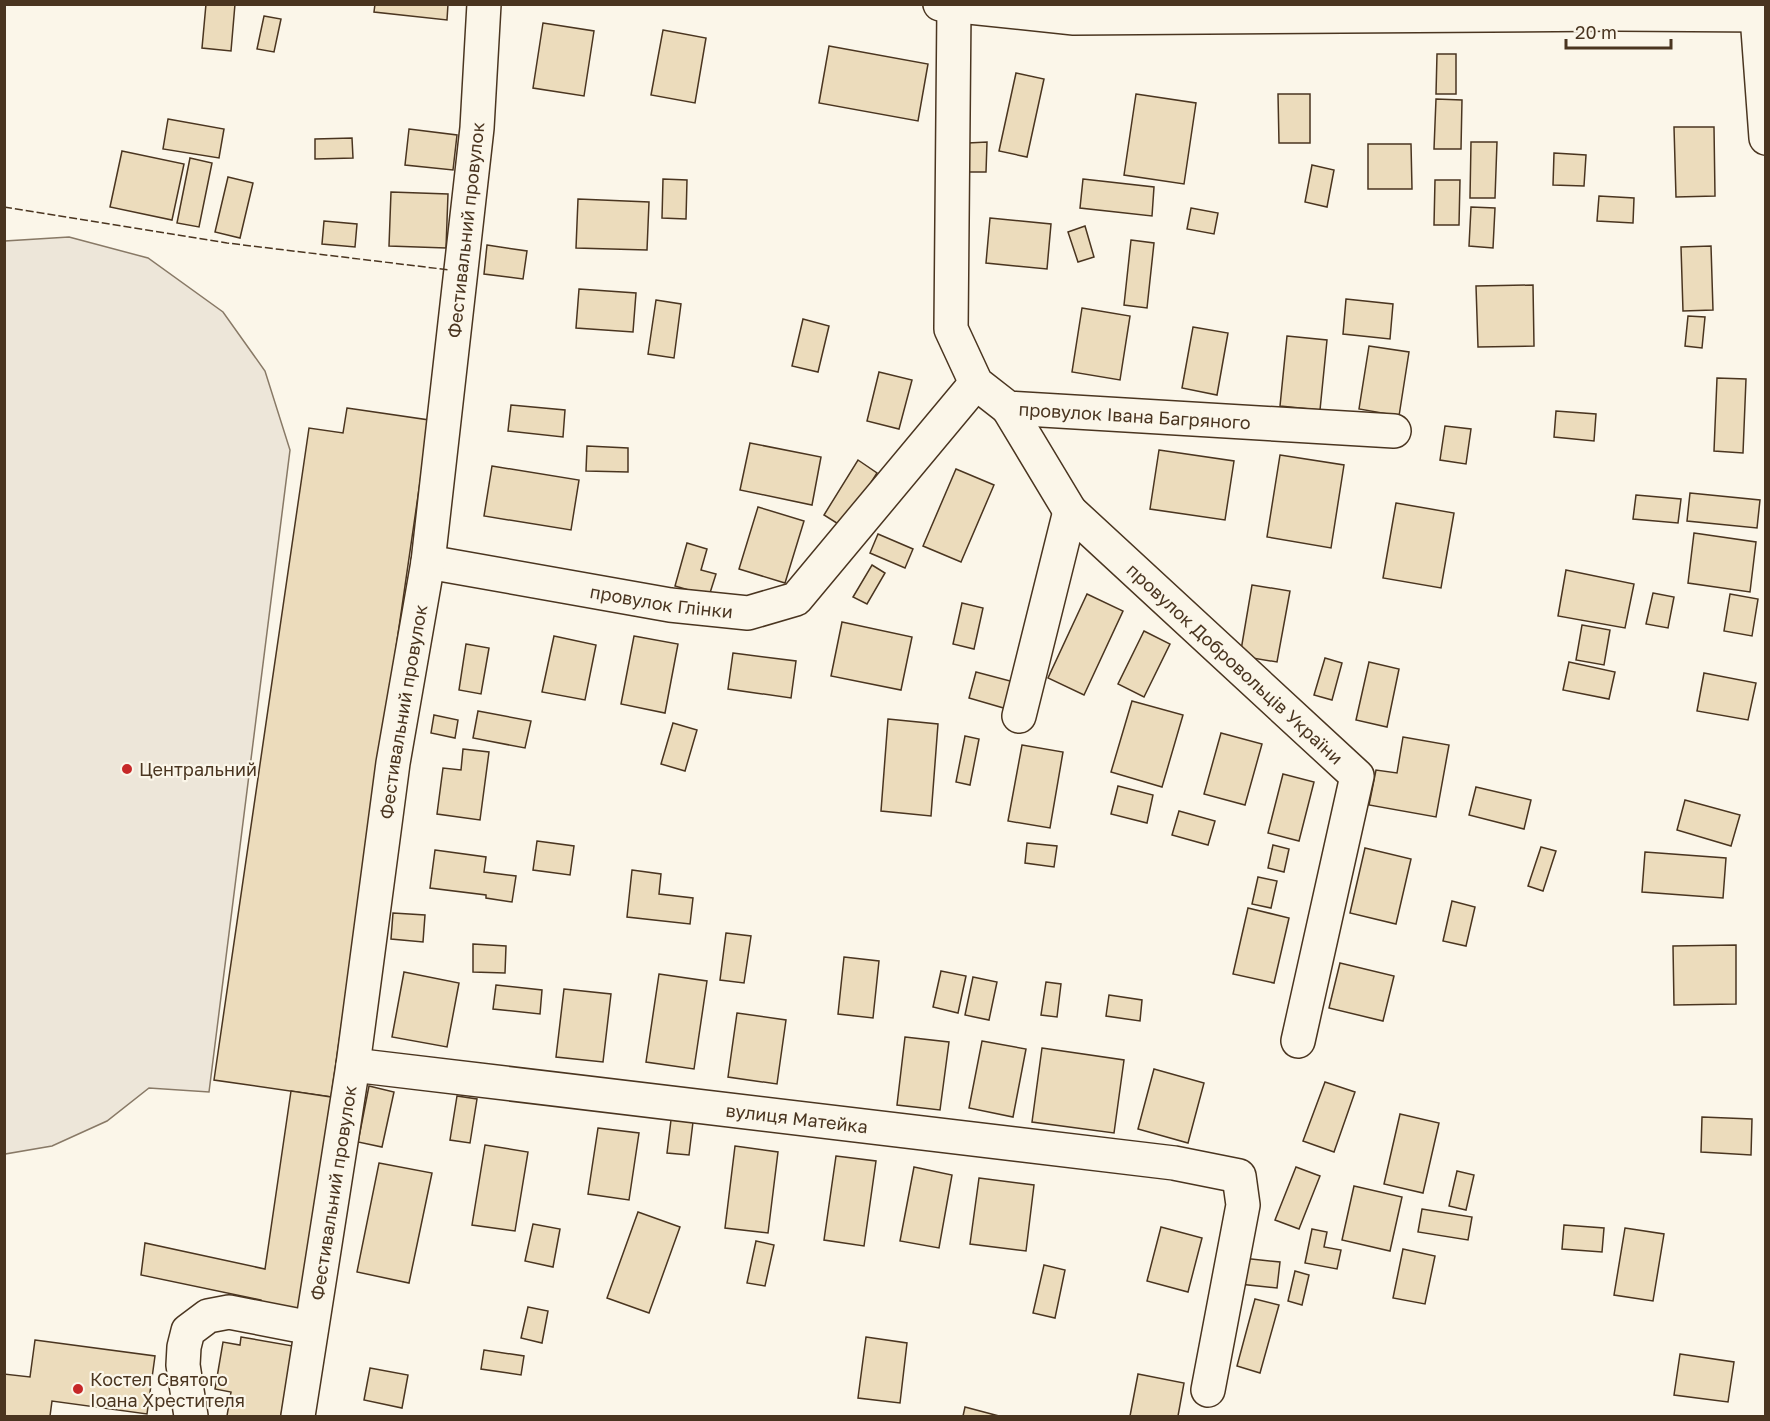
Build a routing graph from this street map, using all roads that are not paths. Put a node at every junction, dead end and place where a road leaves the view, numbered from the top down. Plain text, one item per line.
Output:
1 (484, 4) edge
2 (947, 6) edge
3 (1447, 10) edge
4 (1761, 15) edge
5 (1766, 138) edge
6 (976, 383) junction
7 (1008, 408) junction
8 (1394, 431) dead end
9 (1070, 511) junction
10 (428, 562) junction
11 (1019, 716) dead end
12 (1298, 1041) dead end
13 (353, 1065) junction
14 (311, 1328) junction
15 (1208, 1390) dead end
16 (191, 1416) edge
17 (298, 1416) edge

1 - 10 street, Фестивальний провулок
2 - 3 street
2 - 6 street, провулок Івана Багряного
3 - 4 street
4 - 5 street
6 - 7 street, провулок Івана Багряного
6 - 10 street, провулок Глінки
7 - 8 street, провулок Івана Багряного
7 - 9 street
9 - 11 street
9 - 12 street, провулок Добровольців України
10 - 13 street, Фестивальний провулок
13 - 14 street, Фестивальний провулок
13 - 15 street, вулиця Матейка
14 - 16 street
14 - 17 street, Фестивальний провулок

